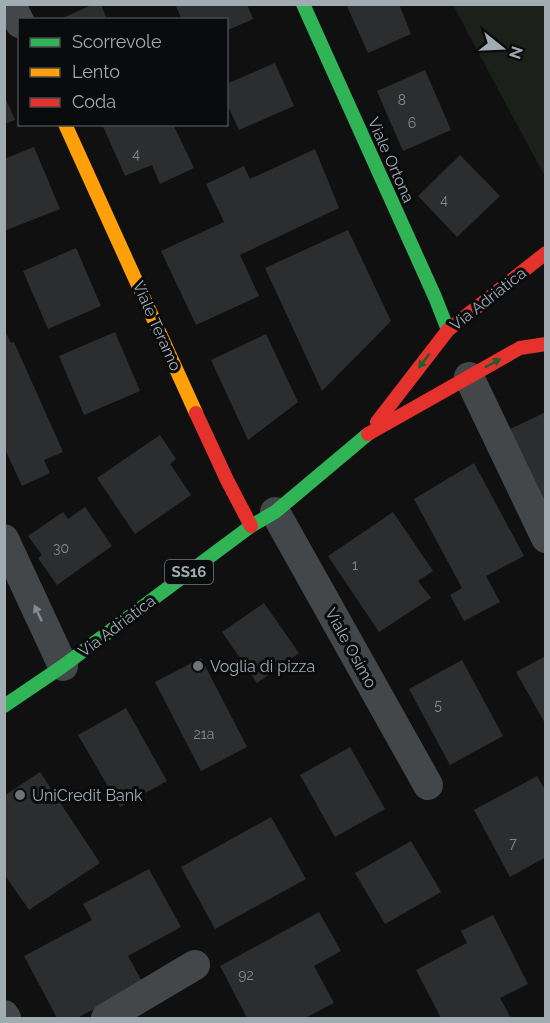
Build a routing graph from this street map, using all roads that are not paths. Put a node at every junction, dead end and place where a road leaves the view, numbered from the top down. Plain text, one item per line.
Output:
1 (11, 4) edge
2 (303, 4) edge
3 (18, 19) edge
4 (66, 126) edge
5 (546, 253) edge
6 (447, 330) junction
7 (546, 344) edge
8 (469, 377) junction
9 (369, 433) junction
10 (263, 519) junction
11 (546, 538) edge
12 (4, 539) edge
13 (63, 666) junction
14 (4, 705) edge
15 (428, 785) dead end
16 (195, 964) dead end
17 (105, 1018) edge

1 - 3 street
2 - 6 main road, Viale Ortona
4 - 10 main road, Viale Teramo
5 - 6 main road, Via Adriatica / SS16
6 -> 9 main road, Via Adriatica / SS16
8 -> 7 main road, Via Adriatica / SS16
8 - 9 main road, Via Adriatica / SS16
8 - 11 street
9 - 10 main road, Via Adriatica / SS16
10 - 13 main road, Via Adriatica / SS16
10 - 15 street, Viale Osimo
13 -> 12 street
13 - 14 main road, Via Adriatica / SS16
16 - 17 street

